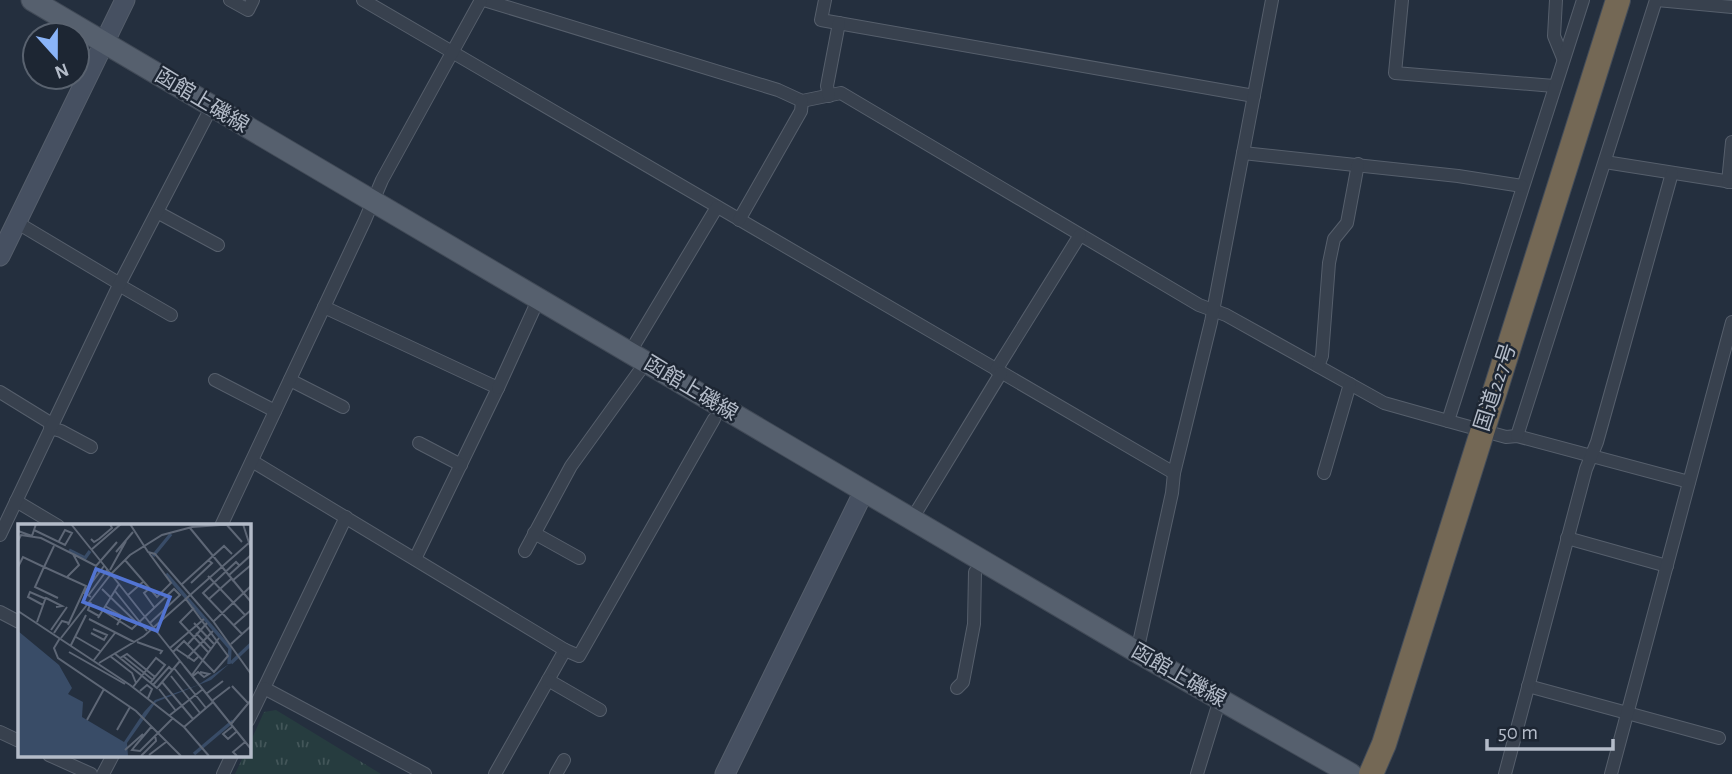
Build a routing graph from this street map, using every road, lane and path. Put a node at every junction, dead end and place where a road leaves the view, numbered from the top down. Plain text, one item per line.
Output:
1 (32, 0) edge
2 (125, 0) edge
3 (230, 0) edge
4 (253, 0) edge
5 (363, 0) edge
6 (483, 0) edge
7 (825, 0) edge
8 (1272, 0) edge
9 (1402, 0) edge
10 (1556, 0) edge
11 (1583, 0) edge
12 (1618, 0) edge
13 (1656, 0) edge
14 (1732, 8) edge
15 (839, 23) junction
16 (104, 43) junction
17 (453, 53) junction
18 (1563, 58) junction
19 (1554, 86) junction
20 (829, 96) junction
21 (1254, 96) junction
22 (802, 101) junction
23 (212, 106) junction
24 (1732, 142) edge
25 (1243, 153) junction
26 (1605, 162) junction
27 (1358, 164) junction
28 (1671, 173) junction
29 (1730, 182) edge
30 (1522, 186) junction
31 (374, 201) junction
32 (717, 207) junction
33 (157, 212) junction
34 (739, 220) junction
35 (16, 222) junction
36 (1080, 235) junction
37 (218, 245) dead end
38 (0, 256) edge
39 (120, 285) junction
40 (539, 298) junction
41 (324, 307) junction
42 (1213, 309) junction
43 (171, 315) dead end
44 (1732, 321) edge
45 (638, 357) junction
46 (1318, 366) junction
47 (999, 371) junction
48 (215, 380) dead end
49 (290, 380) junction
50 (1350, 384) junction
51 (498, 388) junction
52 (0, 392) edge
53 (342, 407) dead end
54 (275, 411) junction
55 (714, 419) dead end
56 (1448, 421) junction
57 (51, 426) junction
58 (1482, 430) junction
59 (1517, 436) junction
60 (419, 443) dead end
61 (91, 447) dead end
62 (1591, 455) junction
63 (252, 461) junction
64 (461, 465) junction
65 (1174, 473) junction
66 (1324, 473) dead end
67 (1689, 482) junction
68 (864, 491) junction
69 (16, 501) junction
70 (346, 517) junction
71 (912, 519) junction
72 (55, 524) edge
73 (222, 524) edge
74 (534, 533) junction
75 (0, 535) edge
76 (1567, 538) junction
77 (525, 551) dead end
78 (579, 558) dead end
79 (415, 559) junction
80 (1667, 566) junction
81 (975, 572) dead end
82 (0, 611) edge
83 (18, 621) edge
84 (565, 650) junction
85 (1138, 652) junction
86 (548, 680) junction
87 (1528, 685) junction
88 (264, 688) junction
89 (957, 688) dead end
90 (1220, 699) junction
91 (600, 710) dead end
92 (1628, 713) junction
93 (250, 717) edge
94 (0, 732) edge
95 (1719, 738) dead end
96 (18, 741) edge
97 (51, 756) edge
98 (112, 756) edge
99 (232, 756) edge
100 (564, 760) dead end
101 (91, 774) edge
102 (103, 774) edge
103 (223, 774) edge
104 (425, 774) edge
105 (495, 774) edge
106 (556, 774) edge
107 (725, 774) edge
108 (1196, 774) edge
109 (1351, 774) edge
110 (1371, 774) edge
111 (1505, 774) edge
112 (1611, 774) edge

1 - 16 main road, 函館上磯線
2 - 16 street
3 - 4 street
5 - 17 street
6 - 17 street
6 - 22 street
7 - 15 street
8 - 21 street
9 - 19 street
10 - 18 street
11 - 18 street
12 - 58 highway, 国道227号
13 - 14 street
13 - 26 street
15 - 20 street
15 - 21 street
16 - 23 main road, 函館上磯線
16 - 35 street
17 - 31 street
17 - 32 street
18 - 19 street
19 - 30 street
20 - 22 street
20 - 36 street
21 - 25 street
22 - 34 street
23 - 31 main road, 函館上磯線
23 - 33 street
24 - 29 street
25 - 27 street
25 - 42 street
26 - 28 street
26 - 59 street
27 - 30 street
27 - 46 street
28 - 29 street
28 - 62 street
30 - 56 street
31 - 40 main road, 函館上磯線
31 - 41 street
32 - 34 street
32 - 45 street
33 - 37 street
33 - 39 street
34 - 47 street
35 - 38 street
35 - 39 street
36 - 42 street
36 - 47 street
39 - 43 street
39 - 57 street
40 - 45 main road, 函館上磯線
40 - 51 street
41 - 49 street
41 - 51 street
42 - 46 street
42 - 65 street
44 - 67 street
45 - 68 main road, 函館上磯線
45 - 74 street
46 - 50 street
47 - 65 street
47 - 71 street
48 - 54 street
49 - 53 street
49 - 54 street
50 - 56 street
50 - 66 street
51 - 64 street
52 - 57 street
54 - 63 street
55 - 84 street
56 - 58 street
57 - 61 street
57 - 69 street
58 - 59 street
58 - 110 highway, 国道227号
59 - 62 street
60 - 64 street
62 - 67 street
62 - 76 street
63 - 70 street
63 - 73 street
64 - 79 street
65 - 85 street
67 - 80 street
68 - 71 main road, 函館上磯線
68 - 107 street
69 - 72 street
69 - 75 street
70 - 79 street
70 - 88 street
71 - 85 main road, 函館上磯線
74 - 77 street
74 - 78 street
76 - 80 street
76 - 87 street
79 - 84 street
80 - 92 street
81 - 89 street
82 - 83 street
84 - 86 street
85 - 90 main road, 函館上磯線
86 - 91 street
86 - 105 street
87 - 92 street
87 - 111 street
88 - 93 street
88 - 104 street
90 - 108 street
90 - 109 main road, 函館上磯線
92 - 95 street
92 - 112 street
94 - 96 street
97 - 101 street
98 - 102 street
99 - 103 street
100 - 106 street

